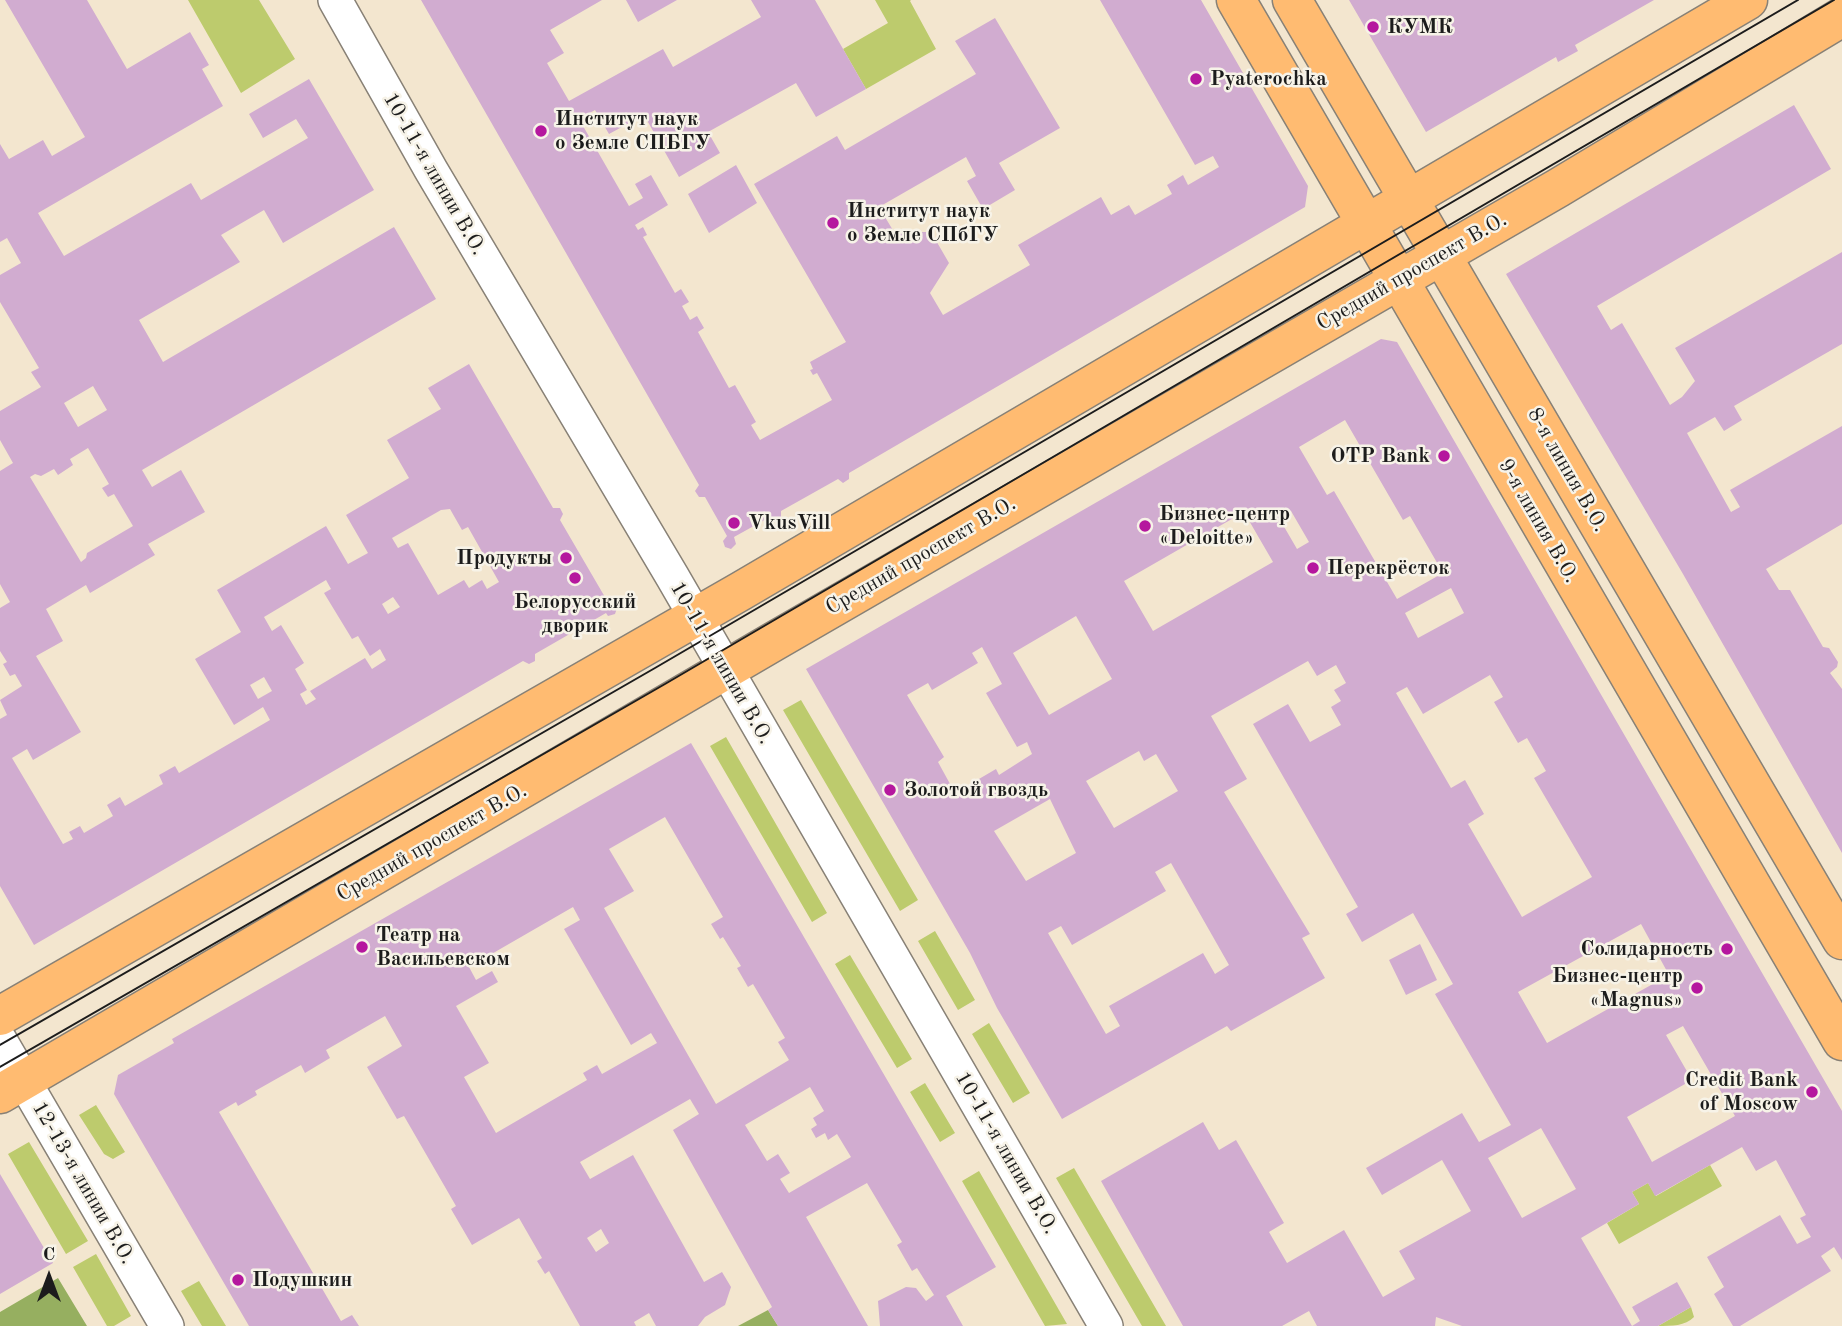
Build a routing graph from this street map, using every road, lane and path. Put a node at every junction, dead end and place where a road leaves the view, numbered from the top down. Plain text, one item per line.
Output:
1 (335, 0) edge
2 (1236, 0) edge
3 (1292, 0) edge
4 (1748, 0) edge
5 (1842, 17) edge
6 (1409, 199) junction
7 (1366, 224) junction
8 (1441, 256) junction
9 (1399, 280) junction
10 (695, 617) junction
11 (725, 670) junction
12 (1842, 940) edge
13 (0, 1016) edge
14 (0, 1040) edge
15 (1842, 1041) edge
16 (12, 1088) edge
17 (167, 1326) edge
18 (1106, 1326) edge

1 - 10 street, 10-11-я линии В.О.
2 - 7 main road, 9-я линия В.О.
3 - 6 main road, 8-я линия В.О.
4 - 6 main road
5 - 8 main road, Средний проспект В.О.
6 - 7 main road
6 - 8 main road, 8-я линия В.О.
7 - 9 main road, 9-я линия В.О.
7 - 10 main road
8 - 9 main road, Средний проспект В.О.
8 - 12 main road, 8-я линия В.О.
9 - 11 main road, Средний проспект В.О.
9 - 15 main road, 9-я линия В.О.
10 - 11 street, 10-11-я линии В.О.
10 - 13 main road
11 - 16 main road, Средний проспект В.О.
11 - 18 street, 10-11-я линии В.О.
14 - 16 street, 12-13-я линии В.О.
16 - 17 street, 12-13-я линии В.О.

